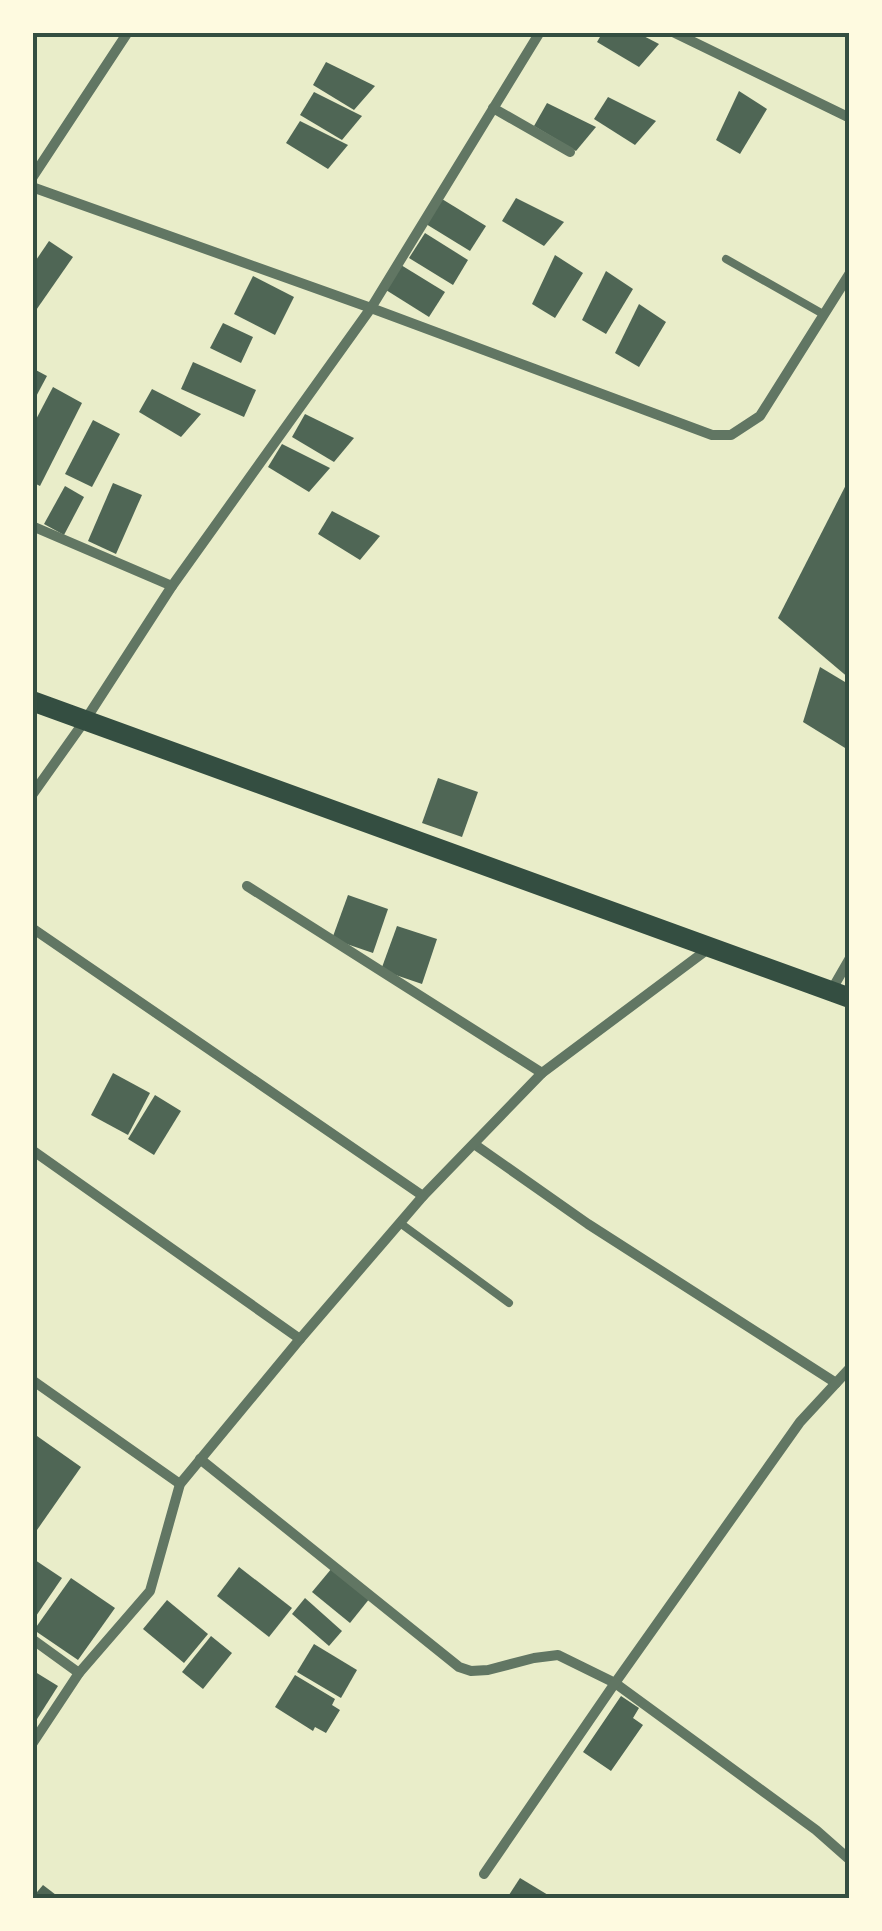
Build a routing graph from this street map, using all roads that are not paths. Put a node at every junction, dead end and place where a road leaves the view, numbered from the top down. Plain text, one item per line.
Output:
1 (128, 32) edge
2 (540, 32) edge
3 (673, 32) edge
4 (493, 108) junction
5 (850, 118) edge
6 (570, 152) dead end
7 (32, 178) edge
8 (32, 187) edge
9 (726, 259) dead end
10 (848, 278) edge
11 (370, 308) junction
12 (824, 314) junction
13 (32, 526) edge
14 (172, 586) junction
15 (32, 701) edge
16 (86, 719) junction
17 (32, 795) edge
18 (247, 886) dead end
19 (32, 928) edge
20 (708, 948) junction
21 (850, 958) edge
22 (840, 995) edge
23 (542, 1073) junction
24 (474, 1144) junction
25 (32, 1150) edge
26 (423, 1196) junction
27 (400, 1223) junction
28 (509, 1303) dead end
29 (300, 1339) junction
30 (850, 1368) edge
31 (32, 1380) edge
32 (836, 1383) junction
33 (200, 1459) junction
34 (180, 1484) junction
35 (32, 1640) edge
36 (79, 1673) junction
37 (614, 1683) junction
38 (32, 1744) edge
39 (850, 1860) edge
40 (484, 1874) dead end

1 - 7 street
2 - 4 street
3 - 5 street
4 - 6 street
4 - 11 street
8 - 11 street
9 - 12 lane
10 - 12 street
11 - 12 street
11 - 14 street
13 - 14 street
14 - 16 street
15 - 16 main road
16 - 17 street
16 - 20 main road
18 - 23 street
19 - 26 street
20 - 22 main road
20 - 23 street
21 - 22 street
23 - 24 street
24 - 26 street
24 - 32 street
25 - 29 street
26 - 27 street
27 - 28 lane
27 - 29 street
29 - 33 street
30 - 32 street
31 - 34 street
32 - 37 street
33 - 34 street
33 - 37 street
34 - 36 street
35 - 36 street
36 - 38 street
37 - 39 street
37 - 40 street

